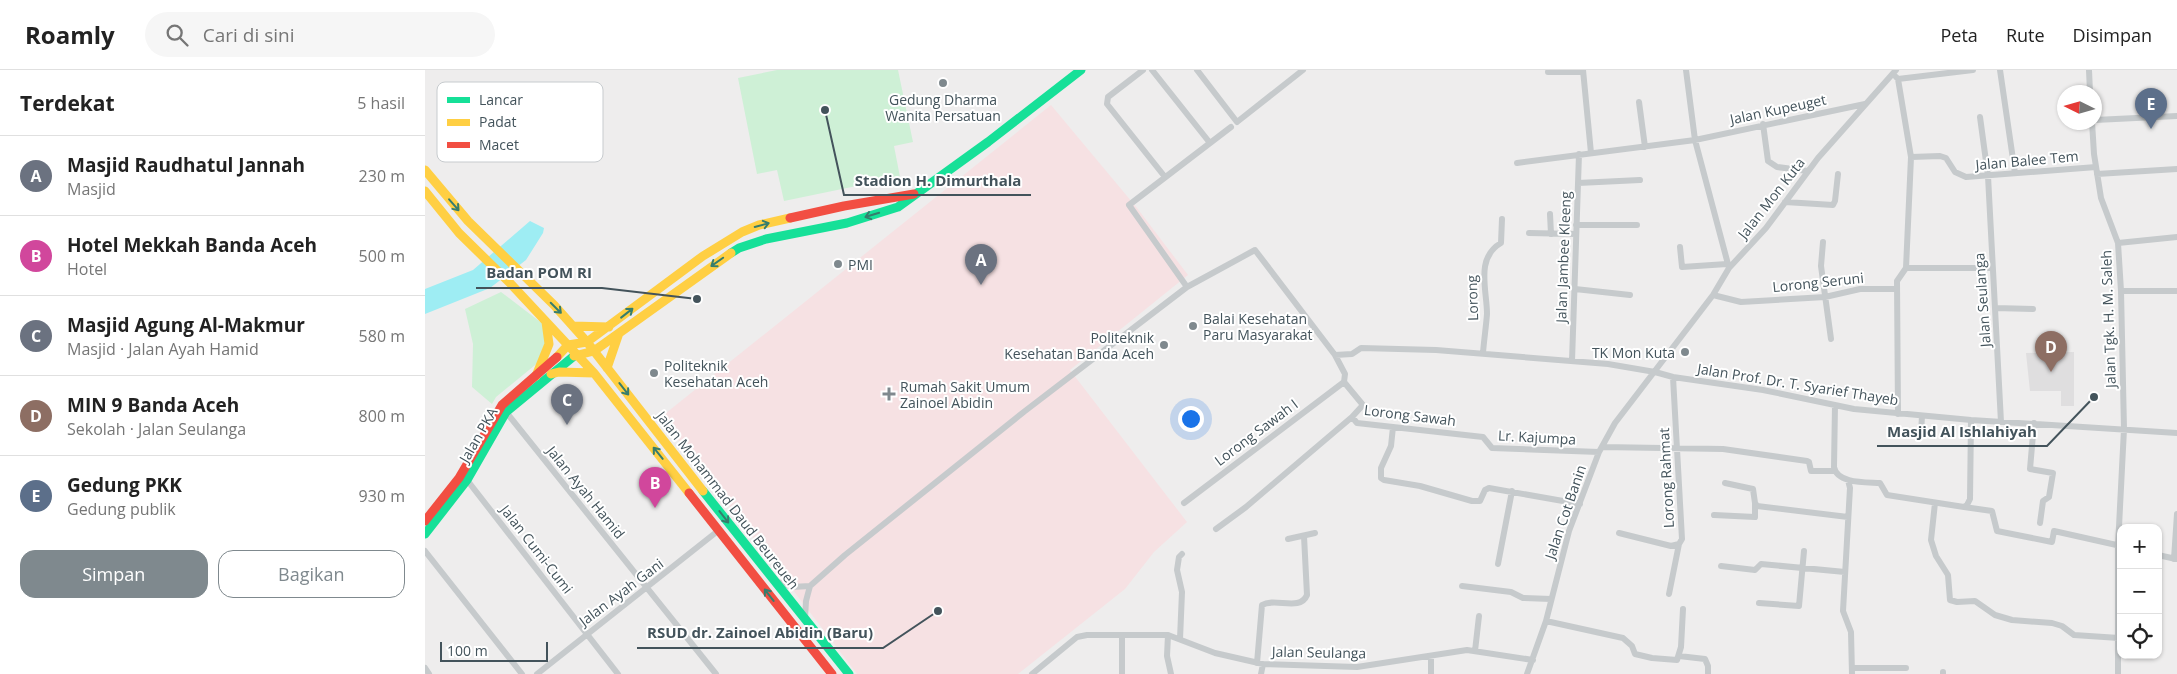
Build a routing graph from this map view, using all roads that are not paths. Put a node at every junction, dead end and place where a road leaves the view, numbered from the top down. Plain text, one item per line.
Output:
1 (1081, 70) edge
2 (1143, 70) edge
3 (1152, 70) edge
4 (1303, 70) edge
5 (1686, 70) edge
6 (1973, 70) edge
7 (2000, 70) edge
8 (2089, 70) edge
9 (1199, 71) edge
10 (1583, 71) edge
11 (1548, 72) dead end
12 (1895, 74) edge
13 (2090, 85) edge
14 (1639, 102) dead end
15 (1865, 104) junction
16 (2177, 116) edge
17 (1980, 117) dead end
18 (2102, 120) edge
19 (1763, 124) junction
20 (1231, 126) dead end
21 (2093, 130) edge
22 (1695, 140) junction
23 (1210, 143) junction
24 (1645, 147) junction
25 (1591, 153) junction
26 (1579, 154) junction
27 (1911, 157) junction
28 (1517, 163) dead end
29 (2177, 169) edge
30 (425, 170) edge
31 (2096, 170) junction
32 (1808, 171) junction
33 (2015, 173) junction
34 (1839, 174) dead end
35 (1988, 176) junction
36 (1165, 177) junction
37 (1639, 180) dead end
38 (1578, 183) junction
39 (425, 191) edge
40 (914, 194) junction
41 (1785, 202) junction
42 (844, 206) junction
43 (1550, 214) dead end
44 (798, 217) junction
45 (1502, 219) dead end
46 (847, 223) junction
47 (1576, 225) junction
48 (1637, 225) dead end
49 (801, 232) junction
50 (1529, 233) dead end
51 (1551, 234) junction
52 (1576, 234) junction
53 (733, 236) junction
54 (2177, 237) edge
55 (1823, 242) dead end
56 (2118, 243) junction
57 (1680, 247) dead end
58 (739, 248) junction
59 (1728, 266) junction
60 (1907, 268) junction
61 (1992, 268) junction
62 (1187, 287) junction
63 (1575, 289) junction
64 (1897, 289) junction
65 (2121, 291) junction
66 (2177, 291) edge
67 (1630, 295) dead end
68 (1713, 295) junction
69 (1825, 297) junction
70 (1995, 308) junction
71 (2033, 309) dead end
72 (546, 320) junction
73 (573, 326) junction
74 (609, 327) junction
75 (619, 333) junction
76 (1831, 339) dead end
77 (587, 342) junction
78 (569, 345) junction
79 (595, 350) junction
80 (1483, 353) junction
81 (576, 354) junction
82 (1335, 355) junction
83 (1572, 361) junction
84 (607, 368) junction
85 (1655, 372) junction
86 (594, 373) junction
87 (551, 374) junction
88 (536, 376) junction
89 (1673, 377) junction
90 (1345, 382) junction
91 (1835, 405) junction
92 (506, 412) junction
93 (1898, 414) junction
94 (1922, 416) junction
95 (1353, 417) junction
96 (1971, 420) junction
97 (2001, 422) junction
98 (2034, 423) junction
99 (1393, 427) junction
100 (2123, 429) junction
101 (2177, 433) edge
102 (1921, 434) dead end
103 (1480, 437) joint
104 (1676, 447) junction
105 (1600, 450) junction
106 (1835, 471) junction
107 (467, 480) junction
108 (1848, 480) junction
109 (1725, 483) dead end
110 (1512, 491) junction
111 (704, 492) junction
112 (696, 500) junction
113 (1935, 502) junction
114 (1184, 503) dead end
115 (1755, 503) junction
116 (1580, 504) junction
117 (1964, 507) junction
118 (2177, 514) edge
119 (1714, 515) dead end
120 (1848, 517) junction
121 (425, 521) edge
122 (2040, 523) dead end
123 (2121, 524) edge
124 (1216, 529) dead end
125 (719, 530) junction
126 (1315, 533) dead end
127 (1619, 533) dead end
128 (425, 534) edge
129 (1304, 536) junction
130 (1288, 539) dead end
131 (1679, 544) junction
132 (2117, 545) edge
133 (425, 551) edge
134 (1804, 551) dead end
135 (1182, 554) dead end
136 (2162, 556) edge
137 (2175, 559) edge
138 (1498, 564) dead end
139 (1721, 566) dead end
140 (1803, 568) junction
141 (2120, 569) edge
142 (1845, 572) junction
143 (773, 580) junction
144 (811, 586) junction
145 (1462, 586) dead end
146 (647, 587) junction
147 (1669, 594) dead end
148 (1551, 600) junction
149 (1759, 603) dead end
150 (1683, 609) dead end
151 (2119, 614) edge
152 (1479, 616) dead end
153 (805, 620) junction
154 (1546, 621) junction
155 (587, 634) junction
156 (1168, 634) junction
157 (1122, 635) junction
158 (2117, 638) edge
159 (1180, 639) junction
160 (1475, 650) junction
161 (1431, 656) junction
162 (1679, 656) junction
163 (2118, 659) edge
164 (837, 660) junction
165 (1533, 660) junction
166 (1260, 663) junction
167 (425, 668) edge
168 (1906, 668) dead end
169 (830, 671) edge
170 (1852, 671) edge
171 (429, 674) edge
172 (521, 674) edge
173 (537, 674) edge
174 (619, 674) edge
175 (716, 674) edge
176 (849, 674) edge
177 (1032, 674) edge
178 (1122, 674) edge
179 (1171, 674) edge
180 (1261, 674) edge
181 (1431, 674) edge
182 (1527, 674) edge
183 (1708, 674) edge
184 (2118, 674) edge

1 - 40 main road
2 - 36 street
3 - 23 street
4 - 9 street
5 - 22 street
6 - 12 street
7 - 33 street
8 - 13 street
10 - 11 street
10 - 25 street
12 - 15 street, Jalan Mon Kuta
12 - 27 street
14 - 24 street
15 - 19 street, Jalan Kupeuget
15 - 32 street, Jalan Mon Kuta
16 - 18 street
17 - 35 street, Jalan Seulanga
19 - 22 street, Jalan Kupeuget
19 - 32 street
20 - 23 street
21 - 31 street, Jalan Tgk. H. M. Saleh
22 - 24 street, Jalan Kupeuget
22 - 59 street
23 - 36 street
24 - 25 street, Jalan Kupeuget
25 - 26 street, Jalan Kupeuget
26 - 28 street, Jalan Kupeuget
26 - 38 street, Jalan Jambee Kleeng
27 - 35 street, Jalan Balee Tem
27 - 60 street
29 - 31 street, Jalan Balee Tem
30 -> 73 main road, Jalan Mohammad Daud Beureueh
31 - 33 street, Jalan Balee Tem
31 - 56 street, Jalan Tgk. H. M. Saleh
32 - 41 street, Jalan Mon Kuta
33 - 35 street, Jalan Balee Tem
34 - 41 street
35 - 61 street, Jalan Seulanga
36 - 62 street
37 - 38 street
38 - 47 street, Jalan Jambee Kleeng
39 - 72 main road, Jalan Mohammad Daud Beureueh
40 - 42 main road
40 -> 46 main road
41 - 59 street, Jalan Mon Kuta
42 - 44 main road
42 - 46 main road
43 - 51 street
44 - 49 main road
53 -> 44 main road
45 - 80 street, Lorong
46 - 49 main road
47 - 48 street
47 - 52 street, Jalan Jambee Kleeng
49 - 58 main road
50 - 51 street
51 - 52 street
52 - 63 street, Jalan Jambee Kleeng
53 - 58 main road
74 -> 53 main road
54 - 56 street
55 - 69 street
56 - 65 street, Jalan Tgk. H. M. Saleh
57 - 59 street
58 -> 75 main road
59 - 68 street, Jalan Mon Kuta
60 - 61 street
60 - 64 street
61 - 70 street, Jalan Seulanga
62 - 82 street, Lorong Sawah
62 - 144 street
63 - 67 street
63 - 83 street, Jalan Jambee Kleeng
64 - 69 street, Lorong Seruni
64 - 93 street
65 - 66 street
65 - 100 street, Jalan Tgk. H. M. Saleh
68 - 69 street, Lorong Seruni
68 - 85 street, Jalan Mon Kuta
69 - 76 street
70 - 71 street
70 - 97 street, Jalan Seulanga
72 - 78 main road, Jalan Mohammad Daud Beureueh
72 - 88 main road
73 - 74 main road
73 - 77 main road, Jalan Mohammad Daud Beureueh
74 - 77 main road
75 - 79 main road
75 - 84 main road
77 - 78 main road
77 - 79 main road, Jalan Mohammad Daud Beureueh
78 - 81 main road, Jalan Mohammad Daud Beureueh
78 - 88 main road, Jalan PKA
79 - 81 main road, Jalan PKA
79 - 84 main road, Jalan Mohammad Daud Beureueh
80 - 82 street, Jalan Prof. Dr. T. Syarief Thayeb
80 - 83 street, Jalan Prof. Dr. T. Syarief Thayeb
81 - 86 main road, Jalan Mohammad Daud Beureueh
81 - 87 main road, Jalan PKA
82 - 90 street, Lorong Sawah
83 - 85 street, Jalan Prof. Dr. T. Syarief Thayeb
84 -> 111 main road, Jalan Mohammad Daud Beureueh
85 - 89 street, Jalan Prof. Dr. T. Syarief Thayeb
85 - 105 street, Jalan Cot Banin
86 - 87 main road
112 -> 86 main road, Jalan Mohammad Daud Beureueh
87 - 92 main road, Jalan PKA
88 - 121 main road, Jalan PKA
89 - 91 street, Jalan Prof. Dr. T. Syarief Thayeb
89 - 104 street, Lorong Rahmat
90 - 95 street, Lorong Sawah
90 - 114 street, Lorong Sawah I
91 - 93 street, Jalan Prof. Dr. T. Syarief Thayeb
91 - 106 street
92 - 107 main road, Jalan PKA
92 - 146 street, Jalan Ayah Hamid
93 - 94 street, Jalan Prof. Dr. T. Syarief Thayeb
94 - 96 street, Jalan Prof. Dr. T. Syarief Thayeb
94 - 102 street
95 - 99 street, Lorong Sawah
95 - 124 street
96 - 97 street, Jalan Prof. Dr. T. Syarief Thayeb
96 - 117 street
97 - 98 street, Jalan Prof. Dr. T. Syarief Thayeb
98 - 100 street, Jalan Prof. Dr. T. Syarief Thayeb
98 - 122 street
99 - 103 street, Lorong Sawah
99 - 110 street
100 - 101 street, Jalan Prof. Dr. T. Syarief Thayeb
100 - 123 street, Jalan Tgk. H. M. Saleh
103 - 105 street, Lr. Kajumpa
104 - 105 street, Lr. Kajumpa
104 - 106 street, Lr. Kajumpa
104 - 131 street, Lorong Rahmat
105 - 116 street, Jalan Cot Banin
106 - 108 street
107 - 128 main road, Jalan PKA
107 - 155 street, Jalan Cumi-Cumi
108 - 113 street
108 - 120 street
109 - 115 street
110 - 116 street
110 - 138 street
111 - 112 main road
111 -> 143 main road, Jalan Mohammad Daud Beureueh
112 - 125 main road, Jalan Mohammad Daud Beureueh
113 - 117 street
113 - 158 street
115 - 119 street
115 - 120 street
116 - 148 street, Jalan Cot Banin
117 - 132 street
118 - 137 street
120 - 142 street
125 - 146 street, Jalan Ayah Gani
169 -> 125 main road, Jalan Mohammad Daud Beureueh
126 - 129 street
127 - 131 street, Lorong Rahmat
129 - 130 street
129 - 166 street
131 - 147 street
133 - 172 street
134 - 140 street
135 - 159 street
136 - 137 street
139 - 140 street
140 - 142 street
140 - 149 street
141 - 151 street
142 - 170 street
143 - 144 street
143 - 153 main road, Jalan Mohammad Daud Beureueh
144 - 153 street
145 - 148 street
146 - 155 street, Jalan Ayah Gani
146 - 175 street, Jalan Ayah Hamid
148 - 154 street, Jalan Cot Banin
150 - 162 street
152 - 160 street
153 - 164 main road, Jalan Mohammad Daud Beureueh
154 - 162 street
154 - 165 street, Jalan Cot Banin
155 - 173 street, Jalan Ayah Gani
155 - 174 street, Jalan Cumi-Cumi
156 - 157 street
156 - 159 street, Jalan Seulanga
156 - 179 street
157 - 177 street
157 - 178 street
159 - 166 street, Jalan Seulanga
160 - 161 street, Jalan Seulanga
160 - 165 street, Jalan Seulanga
161 - 166 street, Jalan Seulanga
161 - 181 street
162 - 183 street
163 - 184 street
164 - 169 main road
164 - 176 main road, Jalan Mohammad Daud Beureueh
165 - 182 street, Jalan Cot Banin
166 - 180 street
167 - 171 street
168 - 170 street

